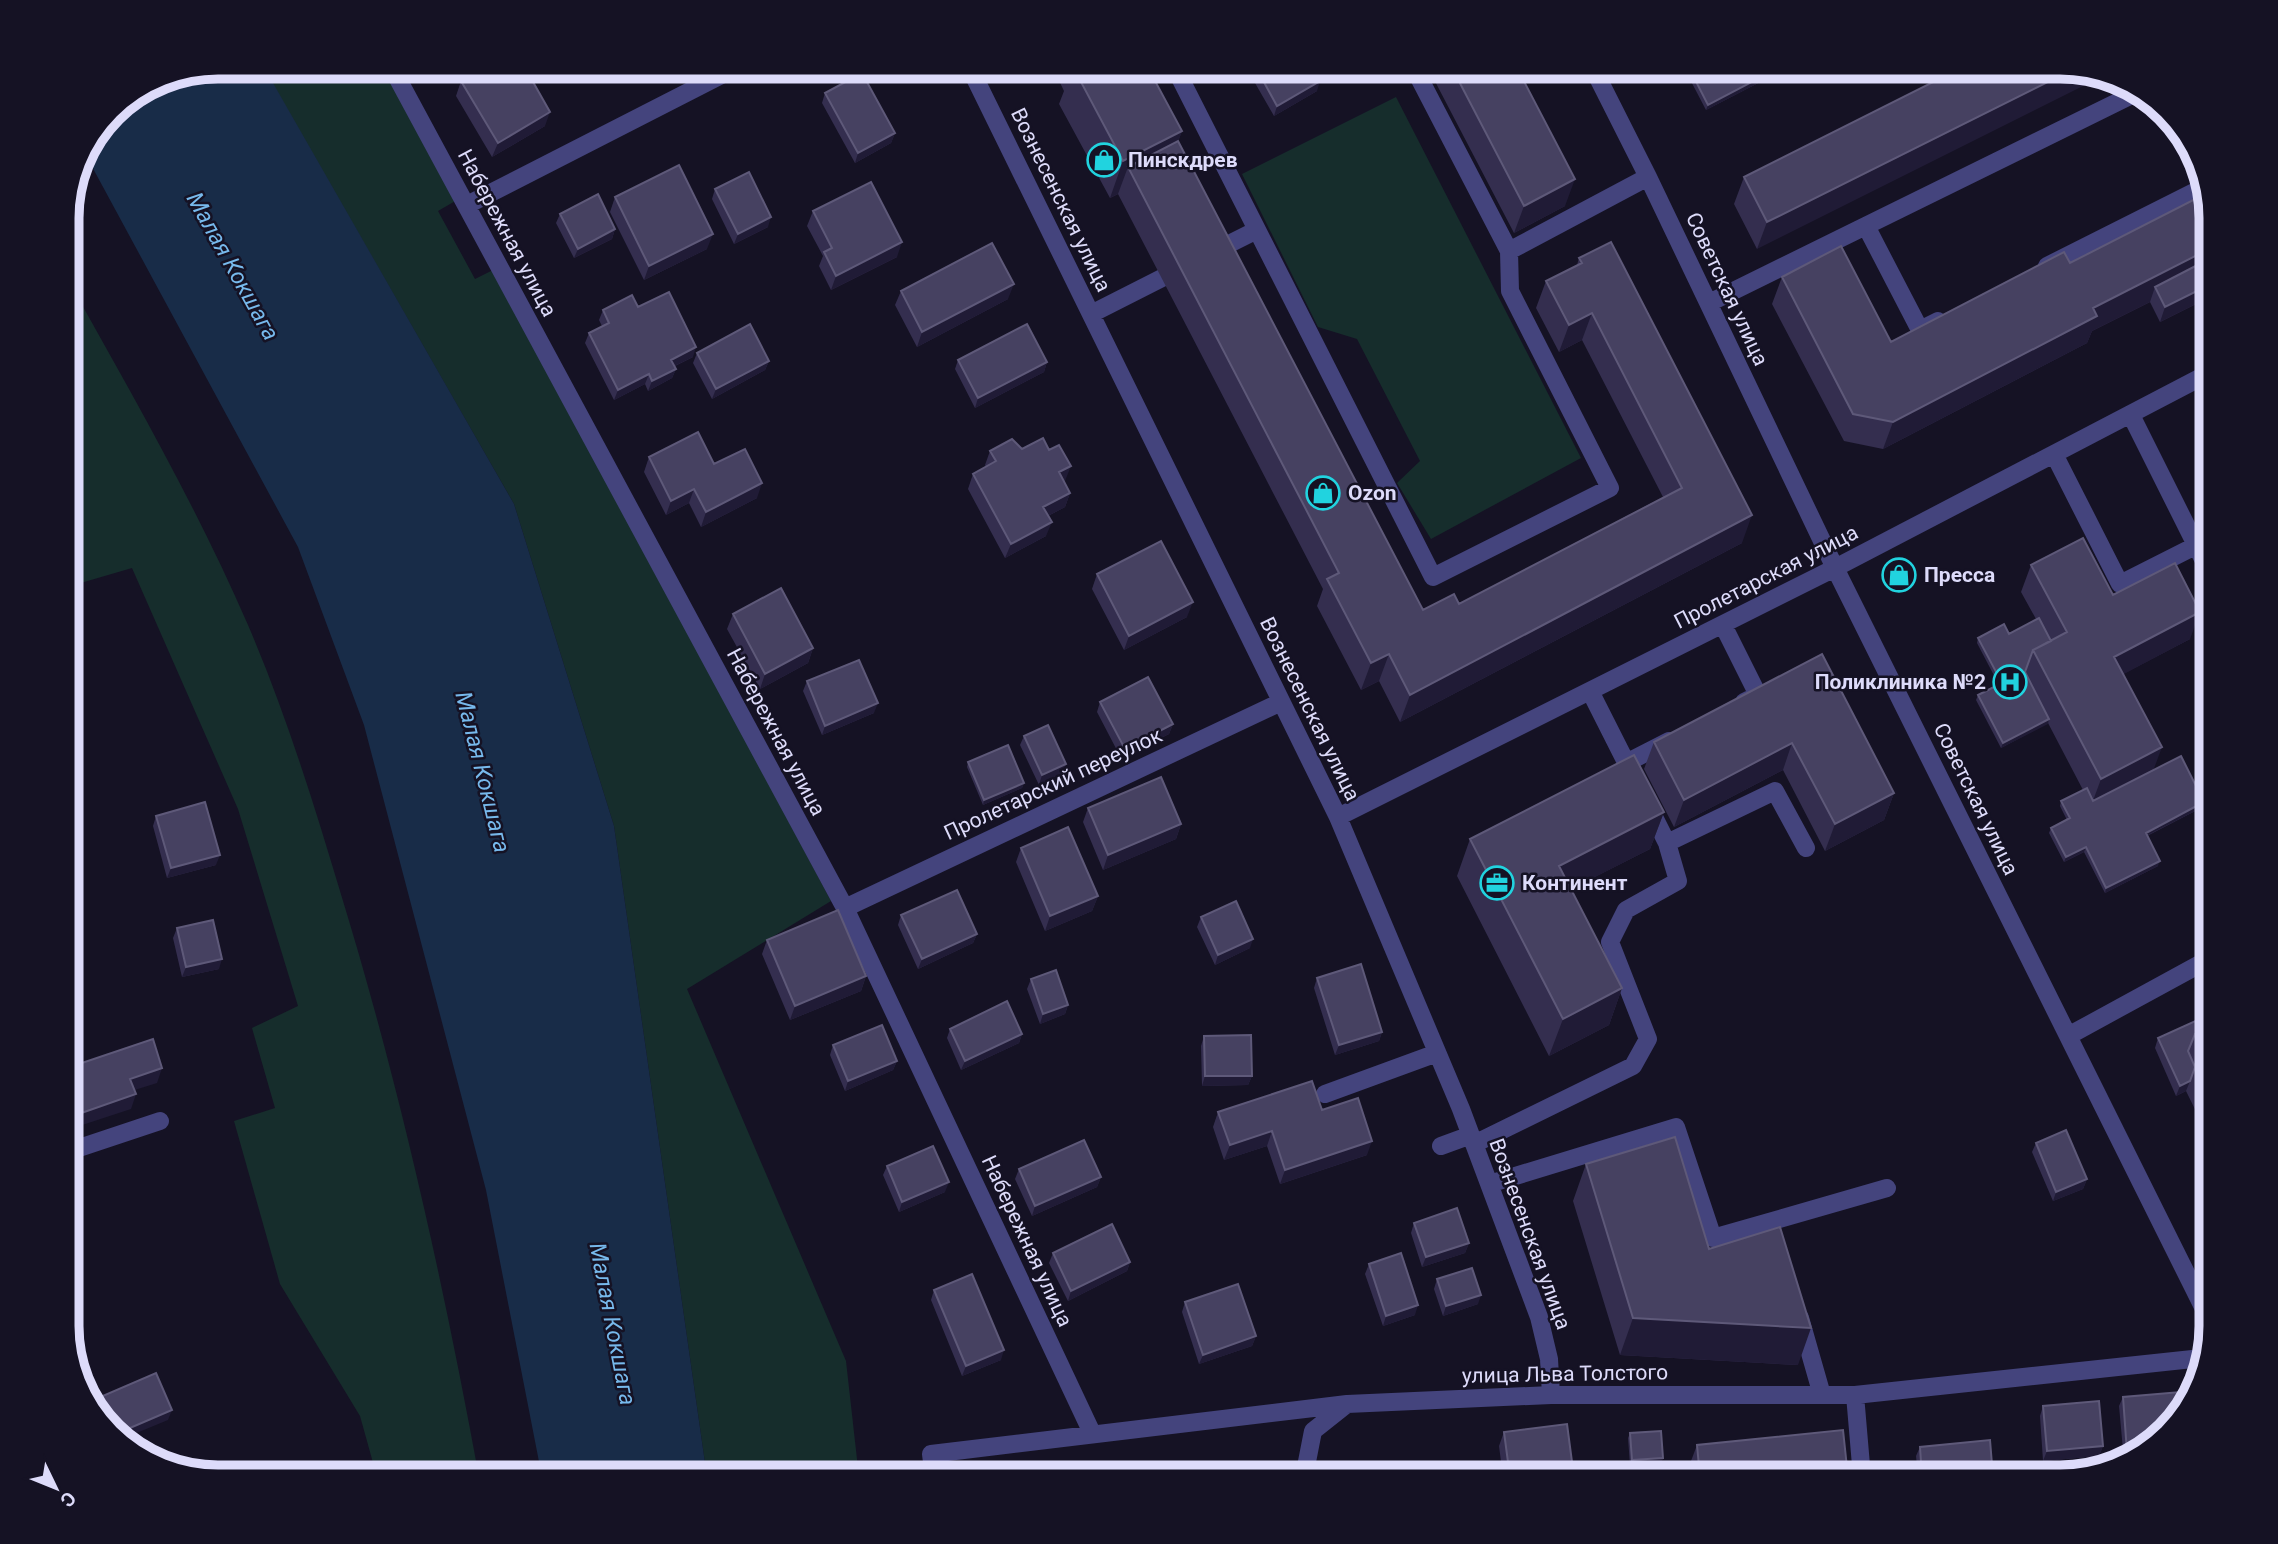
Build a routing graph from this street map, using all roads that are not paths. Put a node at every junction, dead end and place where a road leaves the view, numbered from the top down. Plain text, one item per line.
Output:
1 (398, 79) edge
2 (714, 79) edge
3 (976, 79) edge
4 (1181, 79) edge
5 (1420, 79) edge
6 (1599, 79) edge
7 (2129, 97) edge
8 (1648, 177) junction
9 (2197, 191) edge
10 (467, 205) junction
11 (1867, 226) junction
12 (1257, 230) junction
13 (1509, 251) junction
14 (1213, 252) edge
15 (2031, 274) edge
16 (1162, 278) dead end
17 (1709, 303) junction
18 (1957, 312) edge
19 (1091, 314) junction
20 (2199, 378) edge
21 (2131, 415) junction
22 (2054, 454) junction
23 (2199, 533) edge
24 (2199, 544) edge
25 (1835, 568) junction
26 (1723, 625) junction
27 (1590, 691) junction
28 (1281, 702) junction
29 (1722, 714) edge
30 (1686, 732) edge
31 (1626, 763) junction
32 (1338, 817) junction
33 (1667, 843) junction
34 (1806, 848) dead end
35 (845, 908) junction
36 (2199, 965) edge
37 (2068, 1036) junction
38 (1437, 1054) junction
39 (1325, 1094) dead end
40 (160, 1121) dead end
41 (1472, 1140) junction
42 (1441, 1146) dead end
43 (79, 1149) edge
44 (1489, 1184) junction
45 (1886, 1188) dead end
46 (1795, 1299) edge
47 (2199, 1299) edge
48 (2196, 1359) edge
49 (1551, 1395) junction
50 (1822, 1395) junction
51 (1855, 1395) junction
52 (1347, 1404) junction
53 (1092, 1433) junction
54 (932, 1465) edge
55 (1307, 1465) edge
56 (1861, 1465) edge

1 - 10 street, Набережная улица
2 - 10 street
3 - 19 street, Вознесенская улица
4 - 12 street
5 - 13 street
6 - 8 street, Советская улица
7 - 11 street
8 - 13 street
8 - 17 street, Советская улица
9 - 15 street
10 - 35 street, Набережная улица
11 - 17 street
11 - 18 street
12 - 13 street
12 - 14 street
16 - 19 street
17 - 25 street, Советская улица
19 - 28 street, Вознесенская улица
20 - 21 street, Пролетарская улица
21 - 22 street, Пролетарская улица
21 - 23 street
22 - 24 street
22 - 25 street, Пролетарская улица
25 - 26 street, Пролетарская улица
25 - 37 street, Советская улица
26 - 27 street, Пролетарская улица
26 - 29 street
27 - 31 street
27 - 32 street, Пролетарская улица
28 - 32 street, Вознесенская улица
28 - 35 street, Пролетарский переулок
30 - 31 street
31 - 33 street
32 - 38 street, Вознесенская улица
33 - 34 street
33 - 41 street
35 - 53 street, Набережная улица
36 - 37 street
37 - 47 street, Советская улица
38 - 39 street
38 - 41 street, Вознесенская улица
40 - 43 street
41 - 42 street
41 - 44 street, Вознесенская улица
44 - 45 street
44 - 49 street, Вознесенская улица
46 - 50 street
48 - 51 street, улица Льва Толстого
49 - 50 street, улица Льва Толстого
49 - 52 street, улица Льва Толстого
50 - 51 street, улица Льва Толстого
51 - 56 street
52 - 53 street, улица Льва Толстого
52 - 55 street
53 - 54 street, улица Льва Толстого

